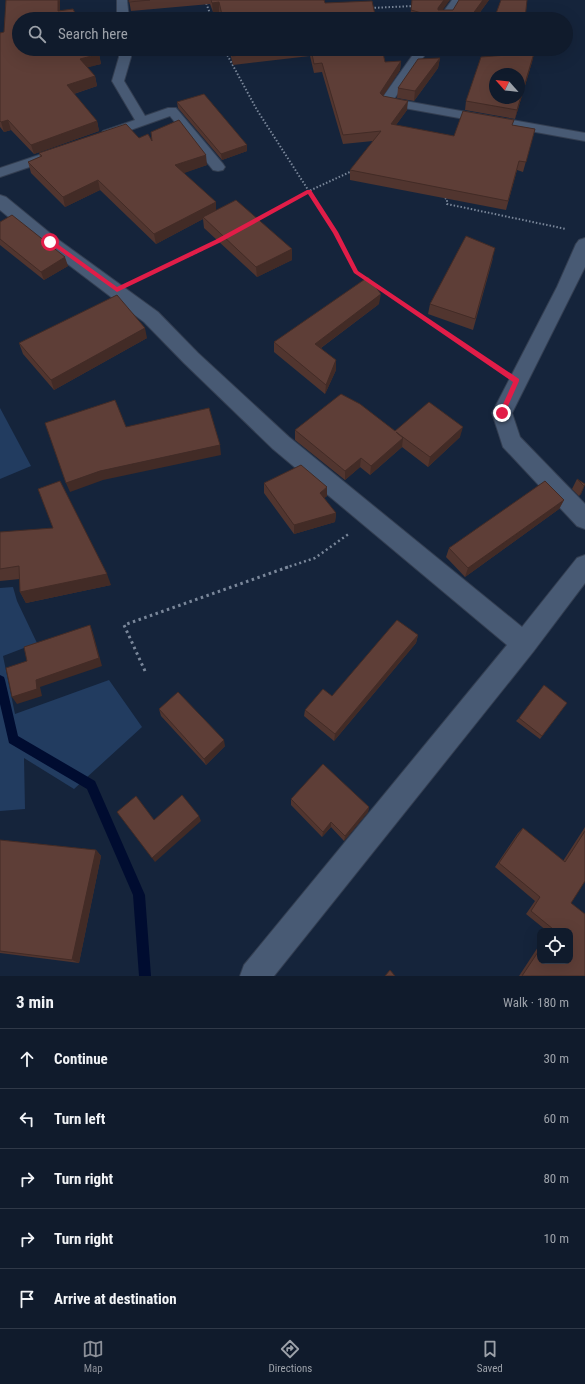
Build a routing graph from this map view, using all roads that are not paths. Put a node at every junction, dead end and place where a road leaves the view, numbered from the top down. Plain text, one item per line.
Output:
1 (122, 0) edge
2 (456, 3) edge
3 (123, 12) edge
4 (449, 12) edge
5 (125, 56) edge
6 (418, 56) edge
7 (142, 122) junction
8 (585, 137) edge
9 (97, 138) edge
10 (60, 151) edge
11 (218, 167) dead end
12 (0, 173) edge
13 (0, 201) edge
14 (585, 244) edge
15 (585, 519) edge
16 (585, 565) edge
17 (524, 644) junction
18 (255, 976) edge

1 - 3 lane
2 - 4 lane
5 - 7 lane
6 - 8 lane
7 - 9 lane
7 - 11 lane
10 - 12 lane
13 - 17 street
14 - 15 street
16 - 17 street
17 - 18 street

